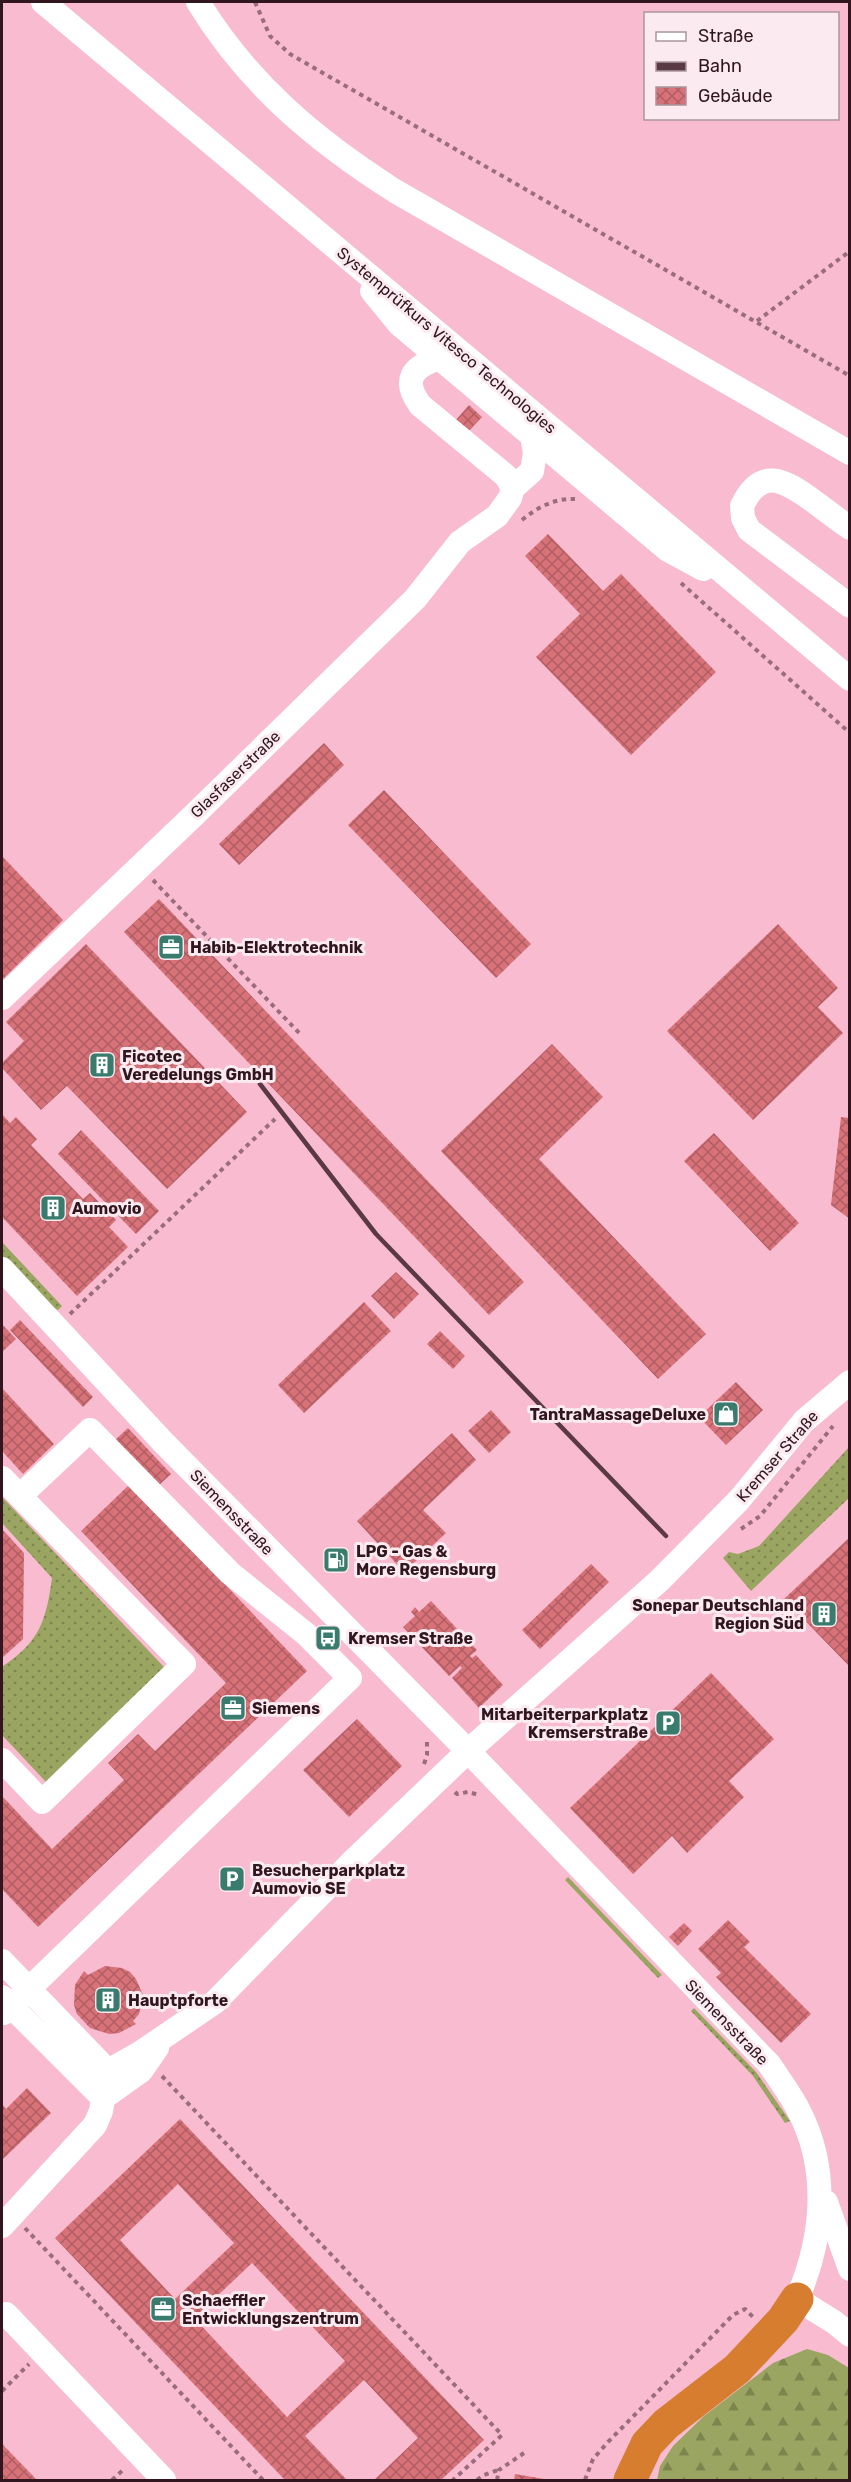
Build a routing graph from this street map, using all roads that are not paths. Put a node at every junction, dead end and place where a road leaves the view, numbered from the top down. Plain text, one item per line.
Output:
1 (43, 2) edge
2 (198, 2) edge
3 (334, 245) junction
4 (439, 358) junction
5 (532, 436) junction
6 (849, 453) edge
7 (513, 488) junction
8 (849, 528) edge
9 (746, 592) junction
10 (849, 606) edge
11 (849, 679) edge
12 (2, 998) edge
13 (2, 1269) edge
14 (849, 1382) edge
15 (2, 1478) edge
16 (20, 1496) junction
17 (468, 1751) junction
18 (2, 1760) edge
19 (2, 1961) edge
20 (29, 1990) junction
21 (5, 2006) edge
22 (165, 2036) junction
23 (108, 2071) junction
24 (103, 2098) junction
25 (820, 2185) junction
26 (7, 2220) edge
27 (849, 2269) edge
28 (796, 2299) junction
29 (6, 2314) dead end
30 (849, 2336) edge
31 (634, 2476) edge
32 (164, 2481) edge

1 - 3 street, Systemprüfkurs Vitesco Technologies
2 - 6 street
3 - 4 street
3 - 9 street, Systemprüfkurs Vitesco Technologies
4 - 5 street
4 - 7 street
5 - 7 street, Glasfaserstraße
5 - 9 street
7 - 12 street, Glasfaserstraße
8 - 10 street
9 - 11 street, Systemprüfkurs Vitesco Technologies
13 - 17 street, Siemensstraße
14 - 17 street, Kremser Straße
15 - 16 street
16 - 18 street
16 - 20 street
17 - 22 street
17 - 25 street, Siemensstraße
19 - 20 street
20 - 21 street
20 - 23 street
21 - 24 street
22 - 23 street
22 - 24 street
23 - 24 street
24 - 26 street
25 - 27 street
25 - 28 street, Siemensstraße
28 - 30 street
28 - 31 highway
29 - 32 street

